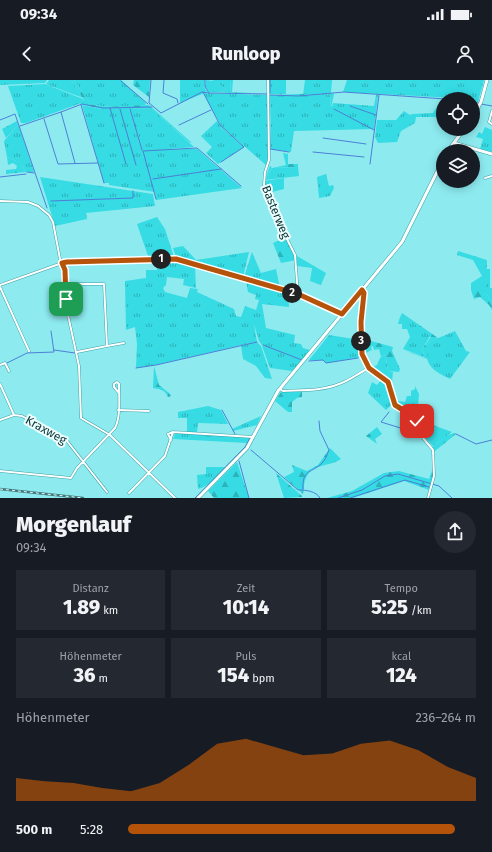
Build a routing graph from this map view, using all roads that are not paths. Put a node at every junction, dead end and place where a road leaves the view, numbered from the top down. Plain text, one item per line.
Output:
1 (268, 80) edge
2 (487, 80) edge
3 (480, 104) edge
4 (492, 110) edge
5 (492, 124) edge
6 (459, 136) edge
7 (454, 143) joint
8 (492, 154) edge
9 (436, 174) edge
10 (492, 176) edge
11 (485, 178) dead end
12 (0, 201) edge
13 (62, 263) junction
14 (66, 284) junction
15 (0, 286) edge
16 (362, 290) junction
17 (298, 294) junction
18 (342, 314) junction
19 (124, 343) dead end
20 (107, 346) junction
21 (29, 352) dead end
22 (77, 352) junction
23 (0, 365) edge
24 (369, 368) junction
25 (9, 371) dead end
26 (0, 384) edge
27 (280, 389) junction
28 (119, 393) junction
29 (118, 410) junction
30 (149, 411) dead end
31 (14, 416) junction
32 (0, 420) edge
33 (173, 432) junction
34 (110, 434) junction
35 (253, 437) junction
36 (171, 440) junction
37 (84, 461) junction
38 (0, 471) edge
39 (149, 473) junction
40 (107, 492) dead end
41 (129, 493) dead end
42 (175, 498) edge
43 (198, 498) edge
44 (428, 498) edge

1 - 17 street, Basterweg
2 - 3 main road
4 - 5 street
6 - 7 main road
7 - 8 main road
9 - 16 main road
10 - 11 street
12 - 13 street
13 - 14 street
13 - 15 street
13 - 17 street
14 - 20 street
14 - 22 street
15 - 21 street
16 - 18 main road
16 - 24 street
17 - 18 street
18 - 27 main road
19 - 20 street
20 - 22 street
22 - 34 street
23 - 25 street
24 - 27 street
24 - 44 street
26 - 31 street
27 - 35 main road
28 - 28 street
28 - 29 street
29 - 30 street
29 - 34 street
31 - 32 street, Kraxweg
31 - 37 street, Kraxweg
33 - 35 street
33 - 36 street
33 - 36 street
34 - 37 street
34 - 39 street
35 - 43 main road
36 - 39 street
37 - 38 street
37 - 40 street, Kraxweg
39 - 41 street
39 - 42 street

